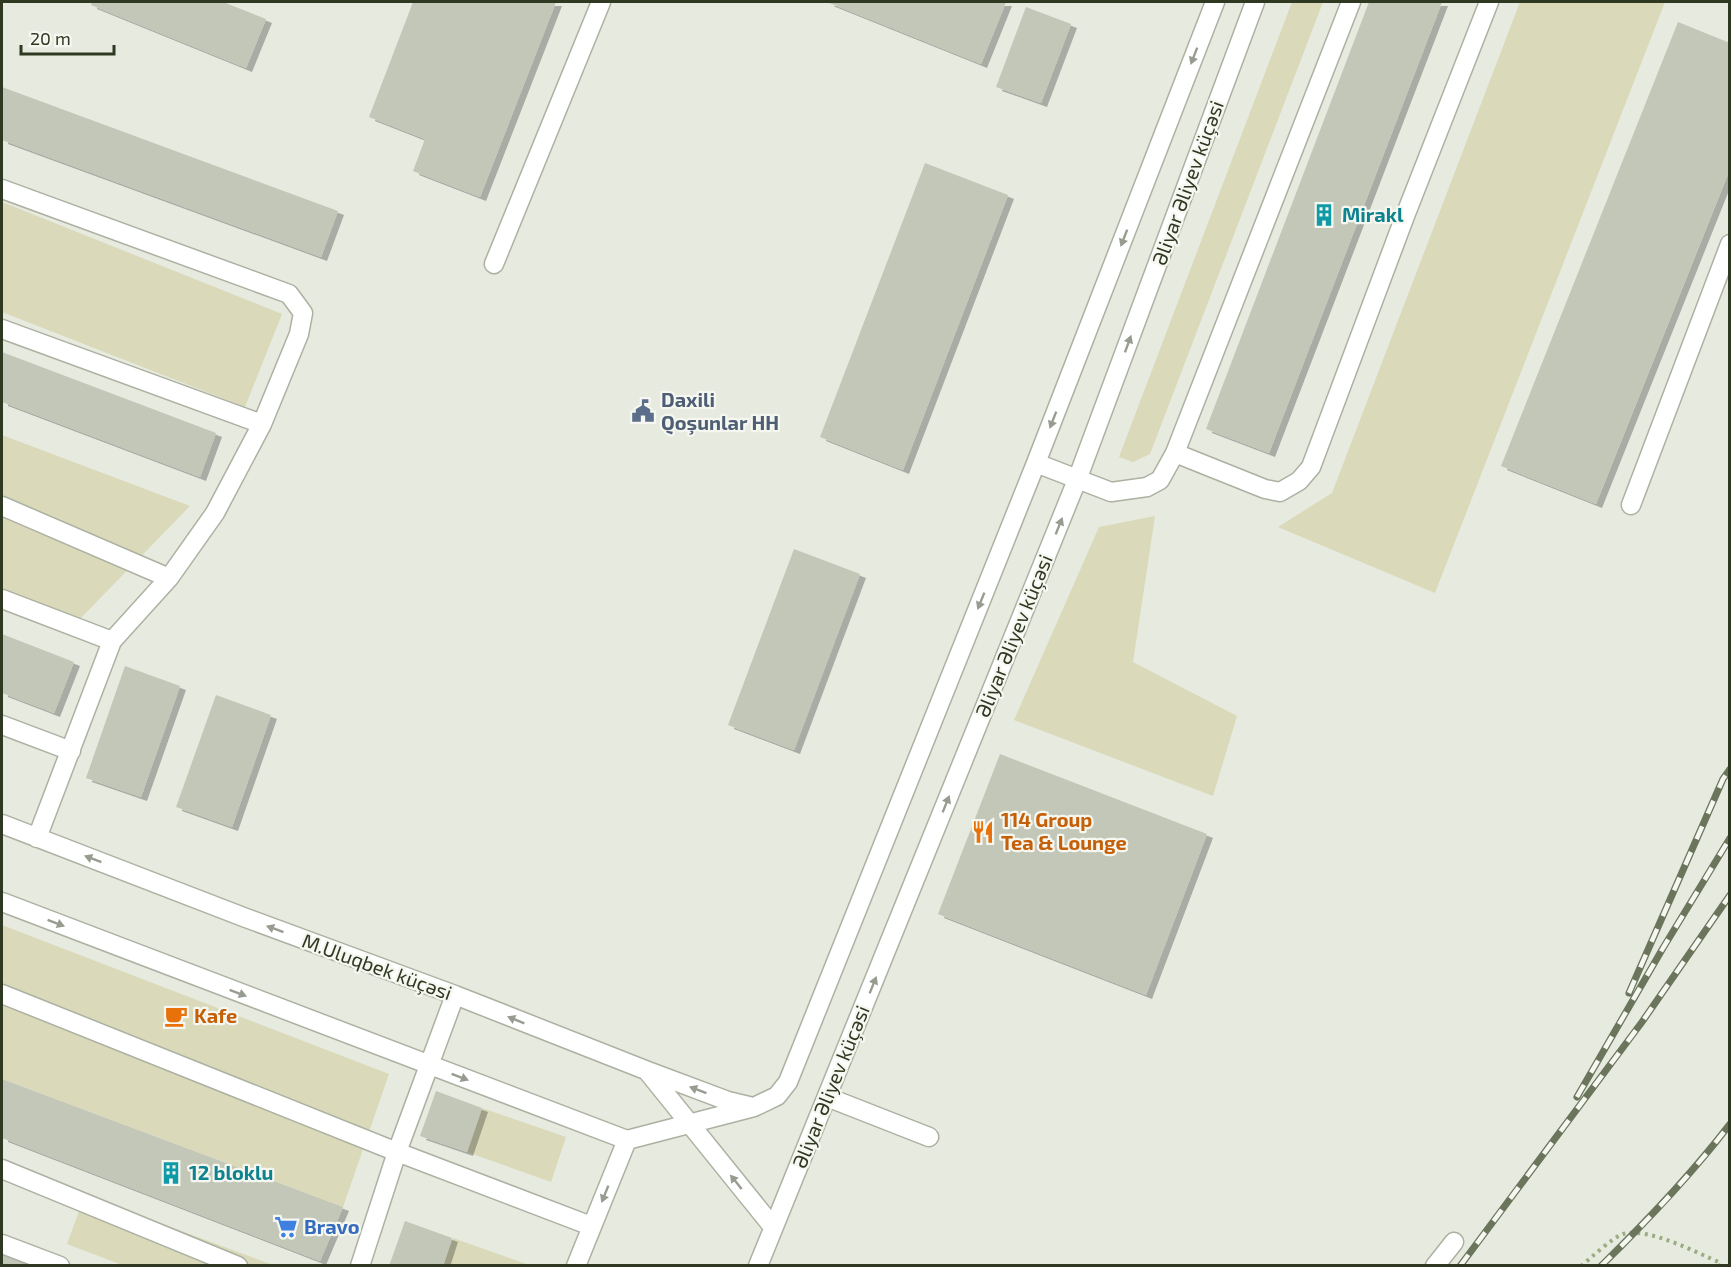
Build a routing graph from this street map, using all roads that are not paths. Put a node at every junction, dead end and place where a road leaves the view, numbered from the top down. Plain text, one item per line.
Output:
1 (601, 2) edge
2 (1215, 2) edge
3 (1255, 2) edge
4 (1351, 2) edge
5 (1489, 2) edge
6 (2, 189) edge
7 (1730, 244) edge
8 (494, 264) dead end
9 (2, 329) edge
10 (262, 424) junction
11 (1175, 453) junction
12 (1036, 463) junction
13 (1077, 480) junction
14 (1631, 505) dead end
15 (2, 506) edge
16 (169, 578) junction
17 (2, 599) edge
18 (112, 641) junction
19 (2, 725) edge
20 (71, 752) junction
21 (2, 824) edge
22 (37, 838) junction
23 (2, 902) edge
24 (2, 994) edge
25 (455, 995) junction
26 (429, 1066) junction
27 (648, 1071) junction
28 (827, 1097) junction
29 (754, 1107) junction
30 (689, 1123) junction
31 (929, 1137) dead end
32 (627, 1140) junction
33 (397, 1152) junction
34 (2, 1169) edge
35 (591, 1226) junction
36 (773, 1227) junction
37 (1454, 1242) dead end
38 (2, 1244) edge
39 (60, 1266) edge
40 (238, 1266) edge
41 (360, 1266) edge
42 (576, 1266) edge
43 (758, 1266) edge
44 (1435, 1266) edge

1 - 8 street
2 -> 12 street, Əliyar Əliyev küçəsi
13 -> 3 street, Əliyar Əliyev küçəsi
4 - 11 street
5 - 11 street
6 - 10 street
7 - 14 street
9 - 10 street
10 - 16 street
11 - 13 street
12 - 13 street
12 -> 29 street, Əliyar Əliyev küçəsi
28 -> 13 street, Əliyar Əliyev küçəsi
15 - 16 street
16 - 18 street
17 - 18 street
18 - 20 street
19 - 20 street
20 - 22 street
21 - 22 street, M.Uluqbek küçəsi
25 -> 22 street, M.Uluqbek küçəsi
23 -> 26 street
24 - 33 street
25 - 26 street
27 -> 25 street, M.Uluqbek küçəsi
26 -> 32 street
26 - 33 street
29 -> 27 street, M.Uluqbek küçəsi
27 - 30 street
28 - 31 street
28 - 36 street, Əliyar Əliyev küçəsi
29 - 30 street, Əliyar Əliyev küçəsi
30 - 32 street, Əliyar Əliyev küçəsi
36 -> 30 street
32 -> 35 street
33 - 35 street
33 - 41 street
34 - 40 street
35 - 42 street
36 - 43 street, Əliyar Əliyev küçəsi
37 - 44 street
38 - 39 street

